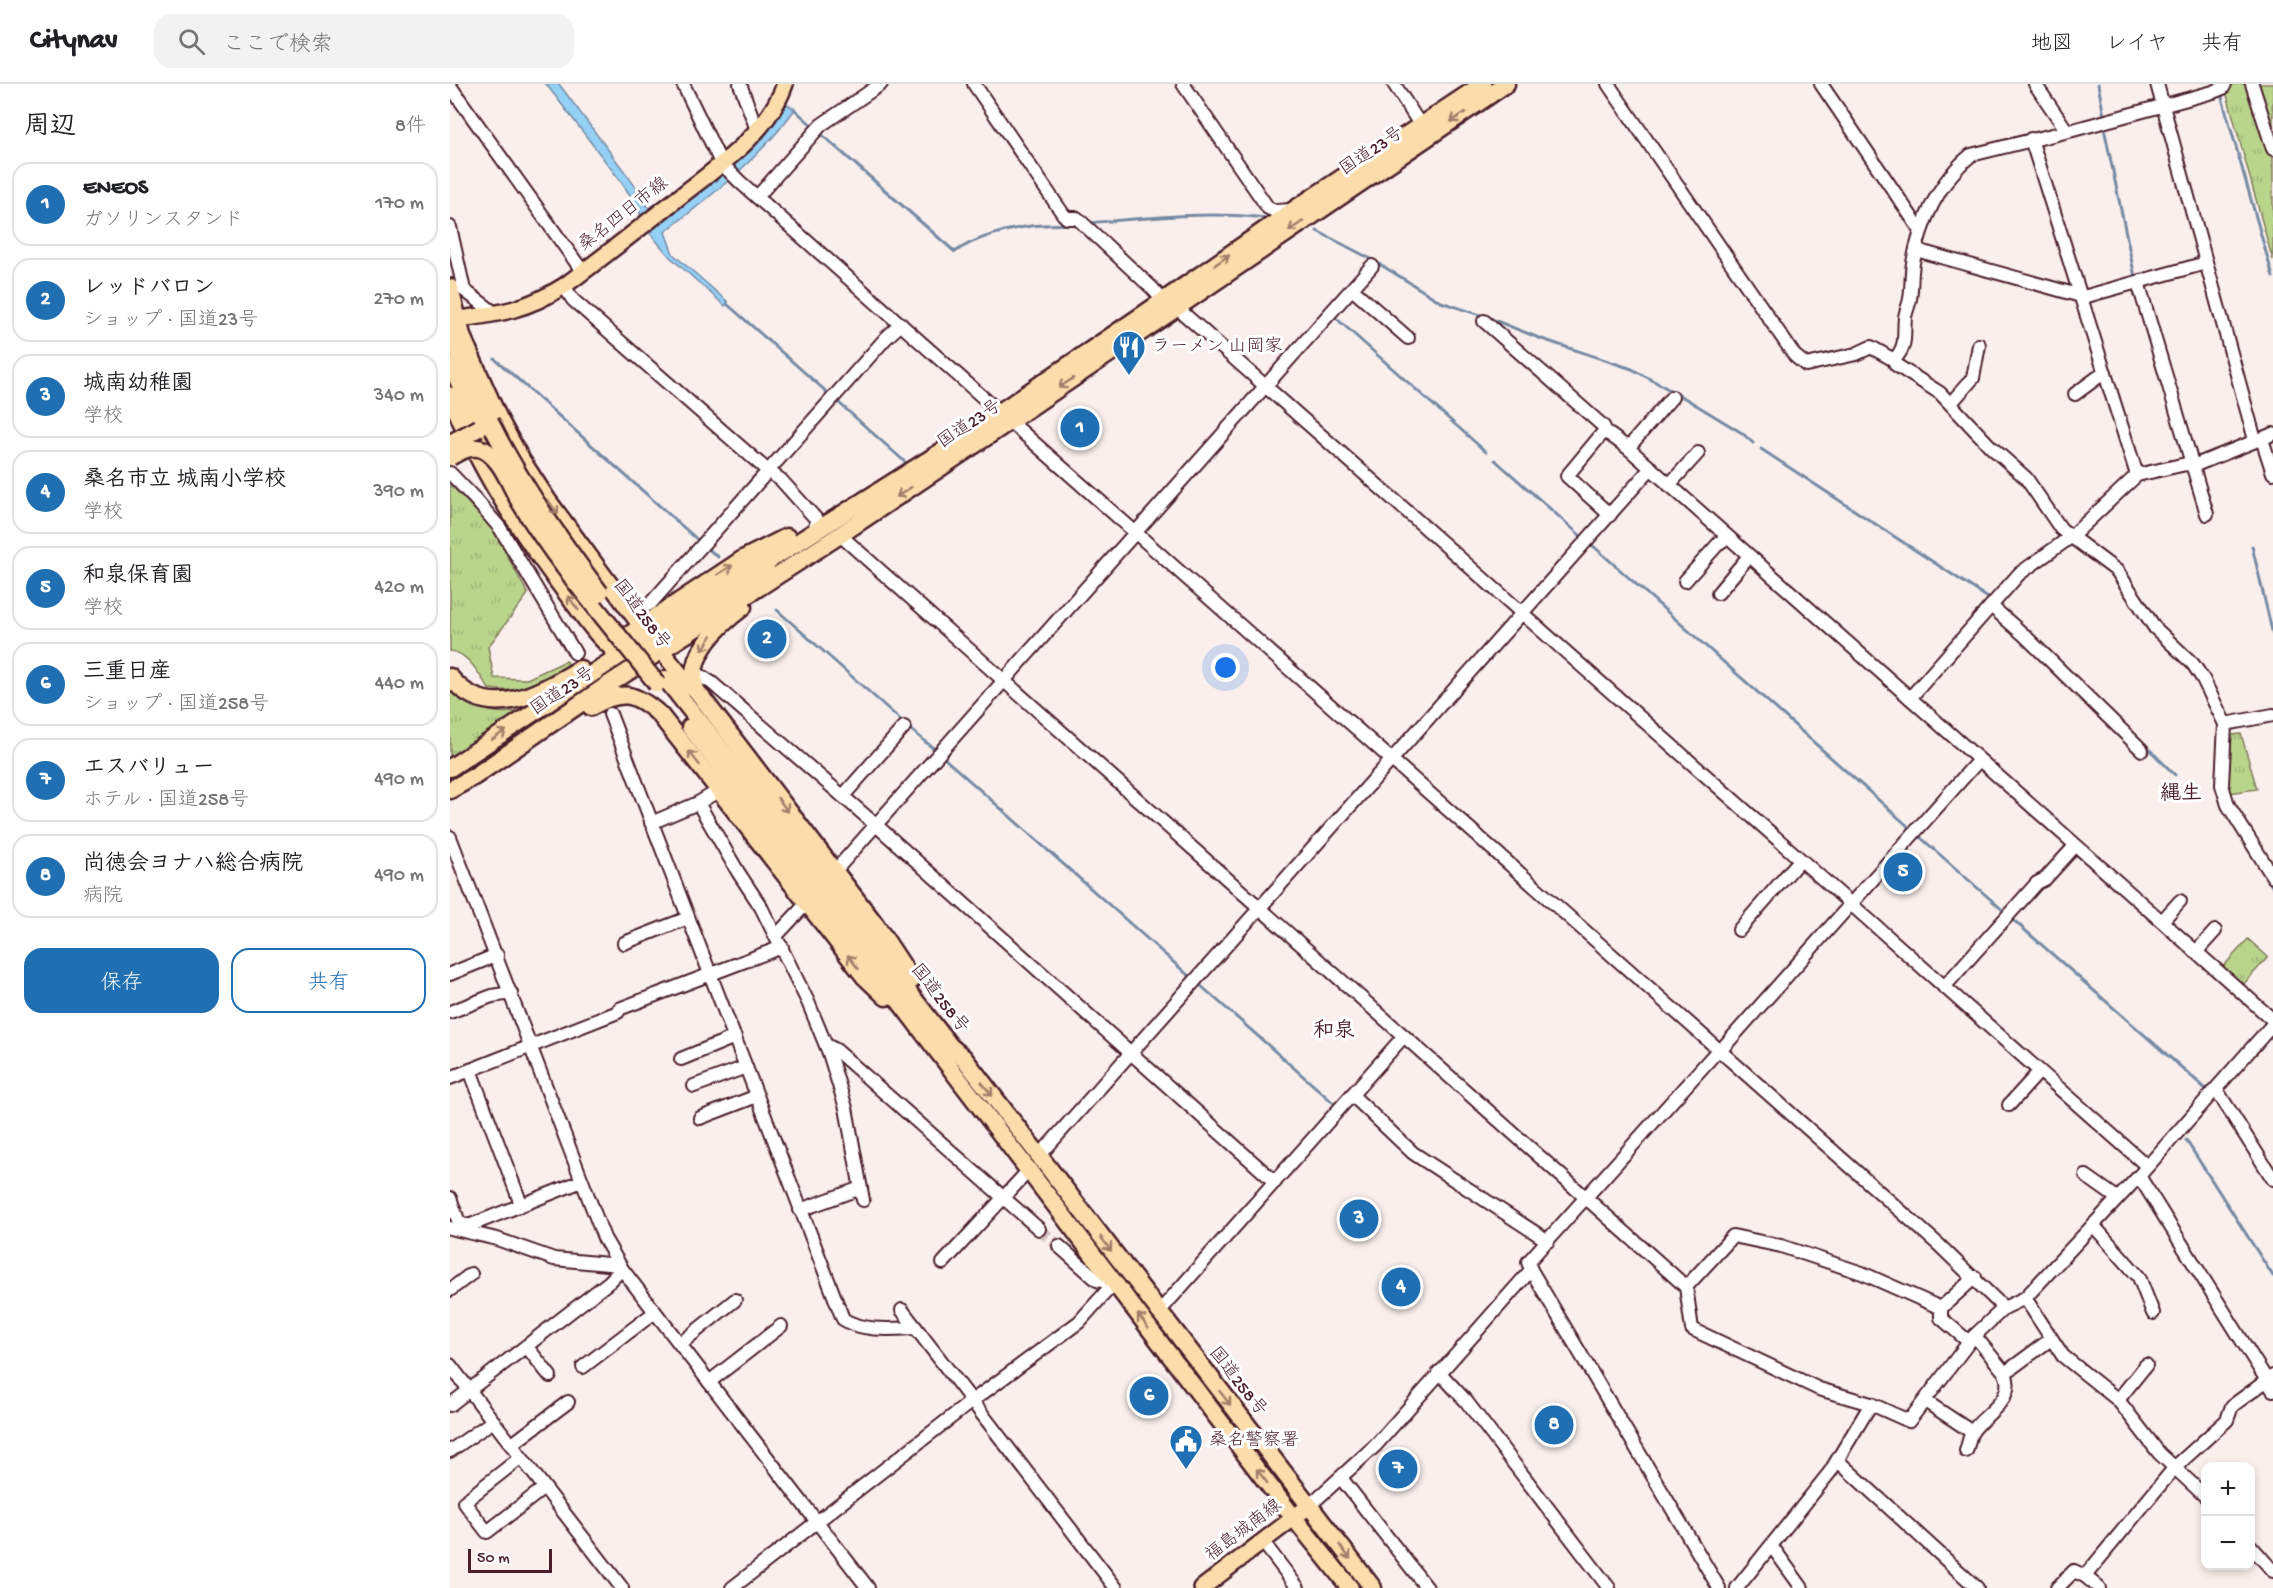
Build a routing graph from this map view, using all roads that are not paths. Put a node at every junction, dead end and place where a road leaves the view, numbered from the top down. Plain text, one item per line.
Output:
1 (683, 84) edge
2 (740, 84) edge
3 (785, 84) edge
4 (880, 84) edge
5 (974, 84) edge
6 (1184, 84) edge
7 (1394, 84) edge
8 (1483, 84) edge
9 (1506, 84) edge
10 (1608, 84) edge
11 (1821, 84) edge
12 (2035, 84) edge
13 (2157, 84) edge
14 (2252, 84) edge
15 (450, 86) edge
16 (2222, 87) edge
17 (2163, 106) junction
18 (1421, 126) junction
19 (757, 130) junction
20 (2067, 131) junction
21 (2031, 139) junction
22 (2273, 149) edge
23 (721, 163) junction
24 (757, 197) junction
25 (1295, 209) junction
26 (450, 227) edge
27 (1922, 231) junction
28 (1916, 250) junction
29 (2206, 263) junction
30 (1372, 266) dead end
31 (583, 272) junction
32 (2138, 282) junction
33 (564, 286) junction
34 (450, 287) edge
35 (1352, 289) junction
36 (2081, 296) junction
37 (1170, 304) junction
38 (496, 314) junction
39 (1484, 321) dead end
40 (453, 322) edge
41 (901, 324) junction
42 (1408, 338) dead end
43 (1979, 345) dead end
44 (1894, 360) junction
45 (450, 363) edge
46 (2105, 372) junction
47 (1266, 386) junction
48 (450, 394) edge
49 (2074, 394) dead end
50 (1672, 397) dead end
51 (1951, 403) junction
52 (1005, 416) junction
53 (484, 425) junction
54 (1606, 432) junction
55 (2263, 438) edge
56 (511, 440) junction
57 (450, 443) edge
58 (1628, 448) junction
59 (1698, 453) dead end
60 (450, 457) edge
61 (494, 457) junction
62 (2193, 466) junction
63 (1651, 468) junction
64 (768, 471) junction
65 (450, 473) edge
66 (2273, 473) edge
67 (2137, 475) junction
68 (1669, 485) junction
69 (2207, 514) dead end
70 (1610, 515) junction
71 (816, 525) junction
72 (1136, 532) junction
73 (840, 535) junction
74 (2072, 536) junction
75 (1728, 537) junction
76 (1749, 556) junction
77 (782, 571) junction
78 (557, 581) junction
79 (1685, 581) dead end
80 (1718, 593) dead end
81 (540, 595) junction
82 (1991, 606) junction
83 (642, 608) dead end
84 (1522, 614) junction
85 (652, 639) junction
86 (617, 648) junction
87 (575, 653) dead end
88 (695, 672) junction
89 (450, 677) edge
90 (1004, 681) junction
91 (662, 682) junction
92 (603, 688) junction
93 (696, 690) junction
94 (1910, 698) junction
95 (610, 714) dead end
96 (2273, 716) edge
97 (2225, 724) junction
98 (904, 727) dead end
99 (2142, 750) dead end
100 (1391, 760) junction
101 (1979, 760) junction
102 (450, 768) edge
103 (475, 776) junction
104 (722, 789) junction
105 (450, 790) edge
106 (843, 796) junction
107 (698, 803) junction
108 (651, 823) junction
109 (876, 825) junction
110 (450, 837) edge
111 (2075, 846) junction
112 (1800, 860) junction
113 (834, 872) junction
114 (2273, 877) edge
115 (2180, 901) dead end
116 (807, 903) junction
117 (1851, 905) junction
118 (1260, 908) junction
119 (688, 918) junction
120 (2162, 921) junction
121 (1738, 930) dead end
122 (2215, 931) dead end
123 (779, 942) junction
124 (624, 943) dead end
125 (2196, 952) junction
126 (496, 956) junction
127 (450, 974) edge
128 (710, 975) junction
129 (1944, 987) junction
130 (511, 993) junction
131 (450, 1012) edge
132 (2273, 1022) edge
133 (923, 1034) junction
134 (1404, 1036) junction
135 (735, 1037) junction
136 (826, 1045) junction
137 (529, 1046) junction
138 (1719, 1051) junction
139 (1131, 1052) junction
140 (963, 1058) junction
141 (681, 1059) dead end
142 (746, 1067) junction
143 (470, 1070) junction
144 (2039, 1072) junction
145 (450, 1078) edge
146 (694, 1086) dead end
147 (2216, 1089) junction
148 (1352, 1095) junction
149 (757, 1096) junction
150 (2009, 1105) dead end
151 (700, 1118) dead end
152 (2273, 1152) edge
153 (1040, 1155) junction
154 (2261, 1160) junction
155 (1029, 1170) junction
156 (2143, 1171) junction
157 (2086, 1176) dead end
158 (2273, 1179) edge
159 (582, 1181) junction
160 (1275, 1182) junction
161 (1003, 1197) junction
162 (450, 1198) edge
163 (2117, 1198) junction
164 (1587, 1199) junction
165 (521, 1204) junction
166 (800, 1210) junction
167 (2092, 1225) junction
168 (458, 1228) edge
169 (1039, 1229) tunnel mouth
170 (1548, 1241) junction
171 (1059, 1246) tunnel mouth
172 (943, 1263) dead end
173 (621, 1267) junction
174 (1531, 1270) junction
175 (471, 1274) dead end
176 (1975, 1277) junction
177 (1114, 1283) junction
178 (1686, 1287) junction
179 (450, 1290) edge
180 (2025, 1298) junction
181 (735, 1300) dead end
182 (1941, 1308) junction
183 (2004, 1308) junction
184 (902, 1310) dead end
185 (655, 1312) junction
186 (1158, 1313) junction
187 (2152, 1313) dead end
188 (781, 1326) dead end
189 (916, 1328) junction
190 (1972, 1339) junction
191 (2051, 1339) junction
192 (680, 1344) junction
193 (527, 1347) junction
194 (450, 1365) edge
195 (2146, 1365) dead end
196 (583, 1367) dead end
197 (1439, 1372) junction
198 (2005, 1373) junction
199 (550, 1376) dead end
200 (709, 1382) junction
201 (2271, 1383) edge
202 (470, 1390) junction
203 (2118, 1400) junction
204 (972, 1401) junction
205 (1925, 1401) junction
206 (567, 1402) dead end
207 (1871, 1404) junction
208 (450, 1405) edge
209 (493, 1421) junction
210 (1972, 1432) junction
211 (511, 1445) junction
212 (450, 1451) edge
213 (1966, 1451) dead end
214 (520, 1458) junction
215 (1838, 1461) junction
216 (2175, 1467) junction
217 (1341, 1478) junction
218 (544, 1488) junction
219 (2201, 1493) edge
220 (1309, 1506) junction
221 (1294, 1518) junction
222 (817, 1522) junction
223 (1263, 1542) junction
224 (1770, 1547) junction
225 (2255, 1551) edge
226 (2273, 1571) edge
227 (2085, 1576) junction
228 (1602, 1585) edge
229 (622, 1588) edge
230 (732, 1588) edge
231 (868, 1588) edge
232 (1116, 1588) edge
233 (1202, 1588) edge
234 (1298, 1588) edge
235 (1350, 1588) edge
236 (1372, 1588) edge
237 (1427, 1588) edge
238 (1719, 1588) edge
239 (1737, 1588) edge
240 (1802, 1588) edge
241 (1977, 1588) edge
242 (2057, 1588) edge
243 (2099, 1588) edge

1 - 23 street
2 - 19 street
3 - 19 main road, 桑名四日市線
4 - 24 street
5 - 37 street
6 - 25 street
7 - 18 street
8 - 18 highway, 国道23号
9 -> 37 highway, 国道23号
10 - 44 street
11 - 27 street
12 - 20 street
13 - 17 street
14 - 22 street
15 - 31 street
16 - 17 street
17 - 20 street
17 - 29 street
18 - 25 highway, 国道23号
19 - 23 main road, 桑名四日市線
20 - 21 street
21 - 27 street
21 - 36 street
23 - 24 street
23 - 31 main road, 桑名四日市線
24 - 41 street
37 -> 25 highway, 国道23号
26 - 38 street
27 - 28 street
28 - 36 street
28 - 44 street
29 - 32 street
29 - 55 street
30 - 35 street
31 - 33 main road, 桑名四日市線
32 - 36 street
32 - 62 street
33 - 38 main road, 桑名四日市線
33 - 64 street
34 - 40 main road
35 - 42 street
35 - 47 street
36 - 46 street
37 - 47 street
37 - 52 highway, 国道23号
38 - 40 main road, 桑名四日市線
39 - 54 street
40 - 53 main road
40 - 56 main road
41 - 52 street
41 - 64 street
43 - 51 street
44 - 51 street
45 - 53 main road
46 - 49 street
46 - 67 street
47 - 72 street
47 - 84 street
48 - 78 main road
50 - 58 street
51 - 74 street
52 - 71 highway, 国道23号
52 - 72 street
52 -> 73 highway, 国道23号
53 - 57 highway, bridge
53 - 61 main road
53 - 91 highway, 国道258号, bridge
54 - 58 street
54 - 70 street
55 - 62 street
55 - 66 street
56 -> 85 main road
56 - 86 main road
58 - 63 street
59 - 68 street
60 - 61 highway, bridge
61 - 91 highway, 国道258号, bridge
62 - 67 street
62 - 69 street
63 - 68 street
63 - 70 street
64 - 71 street
64 - 83 street
65 - 81 street
67 - 74 street
68 - 75 street
70 - 84 street
85 -> 71 highway, 国道23号
72 - 90 street
72 - 100 street
73 - 77 highway, 国道23号
73 - 90 street
74 - 82 street
74 - 97 street
75 - 76 street
75 - 79 street
76 - 80 street
76 - 94 street
77 - 85 highway, 国道23号
77 -> 88 highway
78 - 81 street
86 -> 78 main road
81 - 87 street
82 - 94 street
82 - 99 street
84 - 100 street
84 - 112 street
85 - 86 highway
85 - 92 highway, 国道23号
85 - 93 main road
86 - 89 highway
86 - 92 main road
102 -> 86 highway, 国道23号
88 - 93 highway
88 - 106 street
90 - 109 street
90 - 118 street
91 - 133 highway, 国道258号
91 - 140 highway, 国道258号
92 - 103 highway, 国道23号
93 -> 113 highway
94 - 101 street
95 - 108 street
96 - 97 street
97 - 114 street
98 - 106 street
100 - 118 street
100 - 138 street
101 - 111 street
101 - 117 street
104 -> 103 highway
103 - 105 highway, 国道23号
104 - 107 street
104 - 116 highway
106 - 109 street
107 - 108 street
107 - 123 street
108 - 119 street
109 - 113 street
109 - 139 street
110 - 126 street
111 - 120 street
111 - 129 street
112 - 117 street
112 - 121 street
113 - 140 highway
115 - 120 street
116 - 123 street
133 -> 116 highway
117 - 129 street
117 - 138 street
118 - 134 street
118 - 139 street
119 - 124 street
119 - 128 street
120 - 125 street
122 - 125 street
123 - 128 street
123 - 136 street
125 - 132 street
126 - 127 street
126 - 130 street
128 - 135 street
128 - 137 street
129 - 144 street
130 - 131 street
130 - 137 street
132 - 147 street
133 - 155 highway, 国道258号
134 - 148 street
134 - 164 street
135 - 141 street
135 - 142 street
136 - 161 street
136 - 166 street
137 - 143 street
137 - 159 street
138 - 164 street
138 - 176 street
139 - 153 street
139 - 160 street
140 -> 153 highway, 国道258号
142 - 146 street
142 - 149 street
143 - 145 street
143 - 165 street
144 - 150 street
144 - 156 street
147 - 154 street
147 - 156 street
148 - 160 street
148 - 170 street
149 - 151 street
149 - 166 street
152 - 154 street
153 -> 186 highway, 国道258号
154 - 158 street
155 - 161 street
155 - 177 highway, 国道258号
156 - 163 street
156 - 201 street
157 - 163 street
159 - 165 street
159 - 173 street
160 - 186 street
161 - 169 street
161 - 172 street
162 - 168 street
163 - 167 street
164 - 170 street
164 - 178 street
165 - 168 street
166 - 189 street
167 - 180 street
167 - 187 street
168 - 173 street
170 - 174 street
171 - 177 street
173 - 185 street
173 - 193 street
174 - 197 street
174 - 238 street
175 - 179 street
176 - 182 street
176 - 183 street
177 - 204 street
221 -> 177 highway, 国道258号
178 - 182 street
178 - 207 street
180 - 183 street
180 - 191 street
181 - 192 street
182 - 190 street
183 - 190 street
184 - 189 street
185 - 192 street
185 - 196 street
186 -> 220 highway, 国道258号
188 - 200 street
189 - 204 street
190 - 198 street
190 - 205 street
191 - 198 street
191 - 203 street
192 - 200 street
193 - 199 street
193 - 202 street
194 - 202 street
195 - 203 street
197 - 217 street
197 - 228 street
198 - 210 street
200 - 222 street
201 - 216 street
202 - 208 street
202 - 209 street
203 - 216 street
204 - 222 street
204 - 232 street
205 - 207 street
205 - 210 street
206 - 211 street
207 - 215 street
209 - 211 street
209 - 212 street
210 - 213 street
211 - 214 street
214 - 218 street
214 - 218 street
215 - 224 street
215 - 241 street
216 - 219 street
216 - 227 street
217 - 220 street
217 - 237 street
218 - 229 street
220 - 221 main road, 福島城南線
220 -> 236 highway, 国道258号
221 - 223 main road, 福島城南線
221 - 235 highway, 国道258号
222 - 230 street
222 - 231 street
223 - 233 main road, 福島城南線
223 - 234 street
224 - 239 street
224 - 240 street
225 - 226 street
227 - 242 street
227 - 243 street

